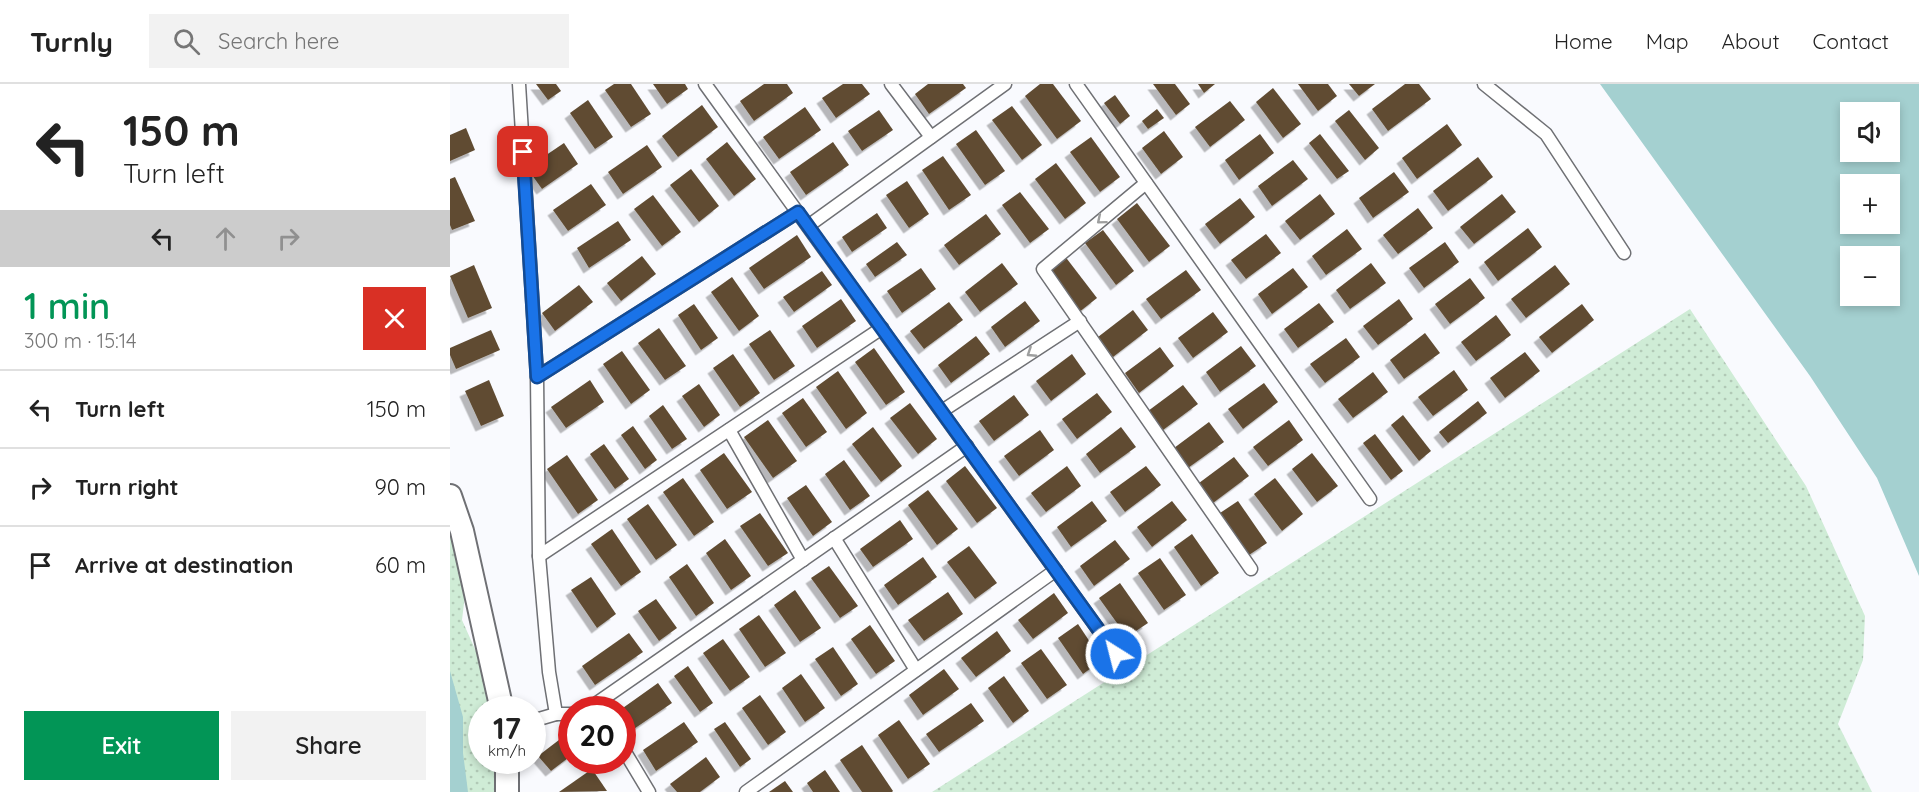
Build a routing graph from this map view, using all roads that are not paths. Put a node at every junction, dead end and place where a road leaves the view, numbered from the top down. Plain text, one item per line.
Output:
1 (519, 84) edge
2 (705, 84) edge
3 (891, 84) edge
4 (1005, 84) edge
5 (1076, 84) edge
6 (1484, 84) edge
7 (931, 137) junction
8 (1146, 183) junction
9 (798, 212) junction
10 (808, 226) junction
11 (1624, 253) dead end
12 (1080, 321) junction
13 (882, 328) junction
14 (537, 377) junction
15 (942, 411) junction
16 (729, 430) junction
17 (967, 446) junction
18 (450, 496) edge
19 (1370, 499) dead end
20 (834, 538) junction
21 (539, 556) junction
22 (803, 560) junction
23 (1251, 569) dead end
24 (1056, 570) junction
25 (1116, 654) dead end
26 (916, 670) junction
27 (499, 696) edge
28 (613, 696) edge
29 (556, 714) joint
30 (546, 717) edge
31 (636, 770) edge
32 (507, 774) edge
33 (507, 792) edge
34 (649, 792) edge
35 (746, 792) edge

1 - 14 lane
2 - 9 lane
3 - 7 lane
4 - 7 lane
5 - 8 lane
6 - 11 lane
7 - 10 lane
8 -> 12 lane
8 - 19 lane
9 - 10 lane
9 - 14 lane
10 - 13 lane
12 -> 15 lane
12 - 23 lane
13 - 15 lane
13 - 16 lane
14 - 21 lane
15 - 17 lane
16 - 21 lane
16 - 22 lane
17 - 20 lane
17 - 24 lane
18 - 27 street
20 - 22 lane
20 - 26 lane
21 - 29 lane
22 - 28 lane
24 - 25 lane
24 - 26 lane
26 - 35 lane
29 - 30 lane
31 - 34 lane
32 - 33 street

